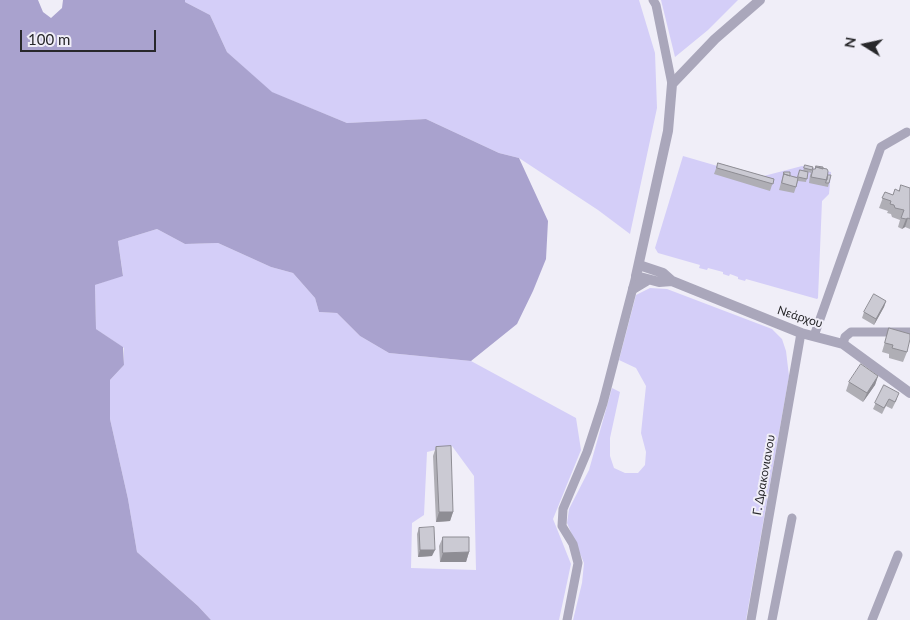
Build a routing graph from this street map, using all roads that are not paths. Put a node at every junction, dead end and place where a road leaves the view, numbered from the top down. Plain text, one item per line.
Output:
1 (653, 0) edge
2 (760, 0) edge
3 (672, 84) junction
4 (907, 132) dead end
5 (642, 252) junction
6 (639, 265) junction
7 (651, 268) junction
8 (636, 276) junction
9 (648, 280) junction
10 (672, 281) junction
11 (633, 289) junction
12 (910, 332) edge
13 (801, 333) junction
14 (814, 336) junction
15 (843, 344) junction
16 (910, 393) edge
17 (792, 518) dead end
18 (898, 554) dead end
19 (567, 620) edge
20 (751, 620) edge
21 (772, 620) edge
22 (872, 620) edge

1 - 3 street
2 - 3 street
3 - 5 street
4 - 14 street
5 - 6 street
5 - 7 street
6 - 7 street, Νεάρχου
6 - 8 street
7 - 10 street, Νεάρχου
8 - 9 street, Νεάρχου
8 - 11 street
9 - 10 street, Νεάρχου
9 - 11 street
10 - 13 street, Νεάρχου
11 - 19 street
12 - 15 street
13 - 14 street, Νεάρχου
13 - 20 street, Γ. Δρακονιανου
14 - 15 street, Νεάρχου
15 - 16 street, Νεάρχου
17 - 21 street
18 - 22 street

